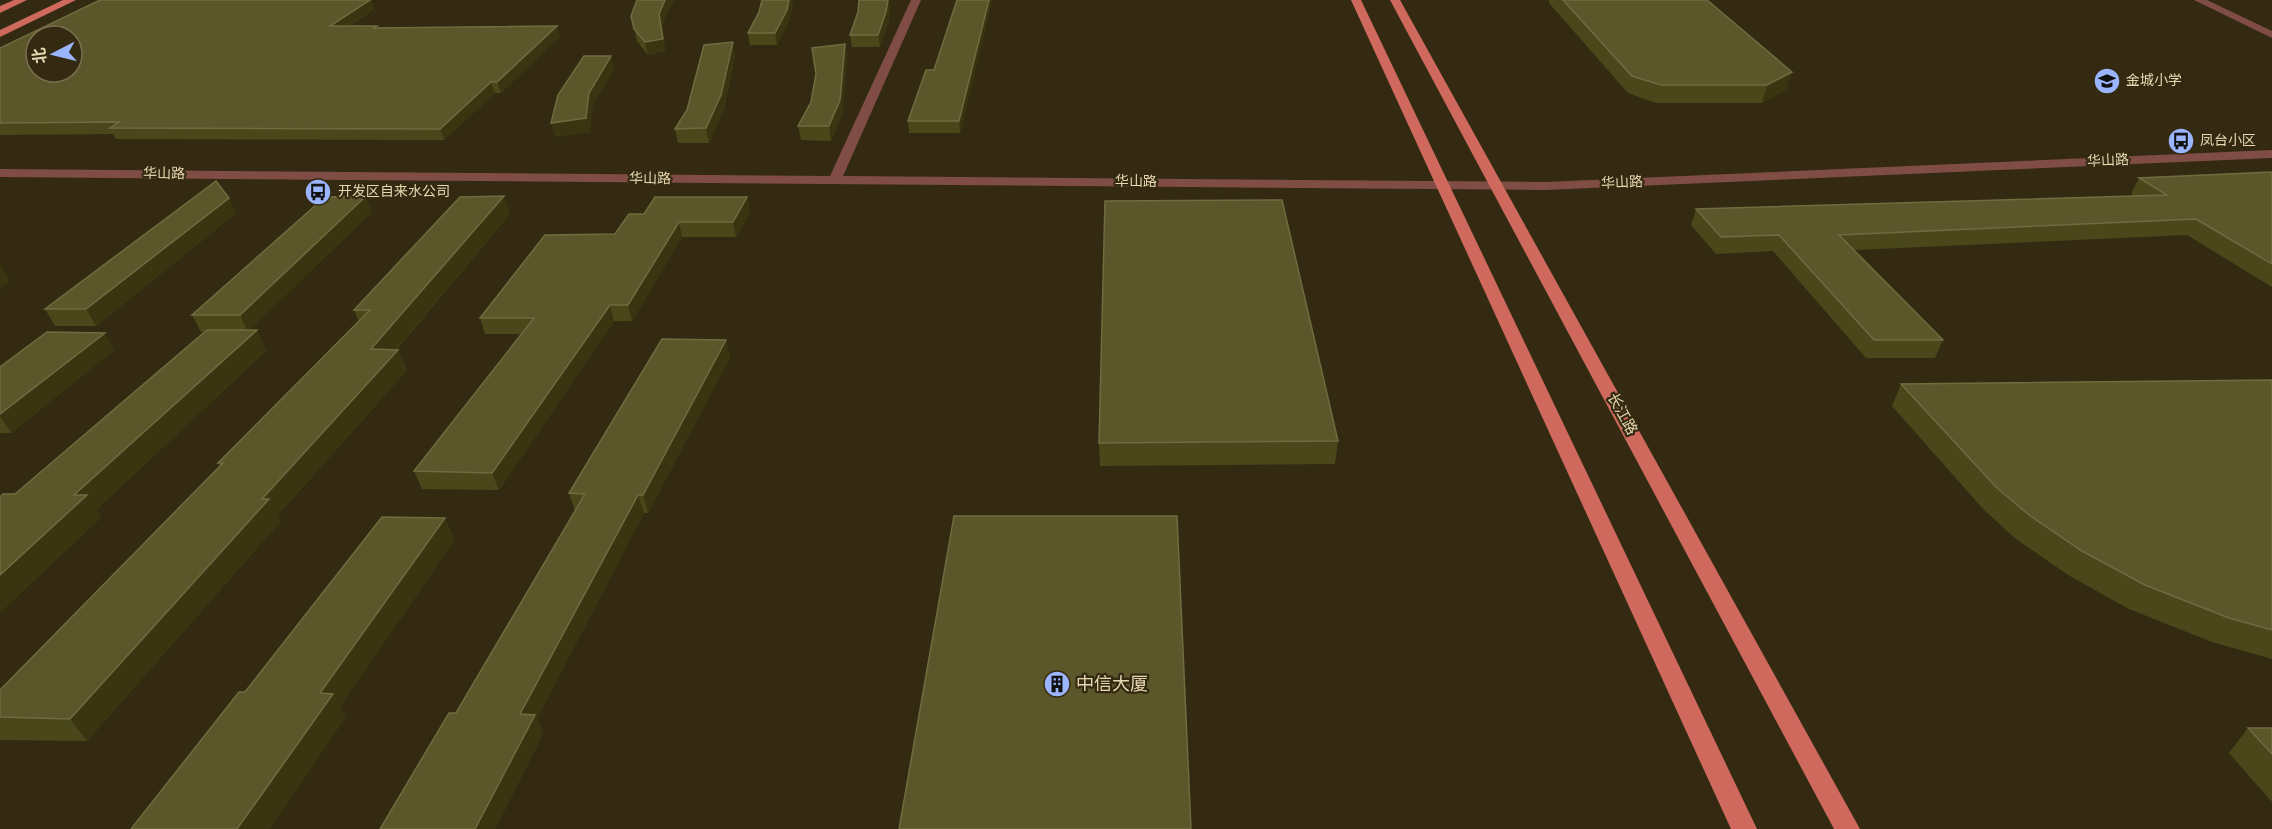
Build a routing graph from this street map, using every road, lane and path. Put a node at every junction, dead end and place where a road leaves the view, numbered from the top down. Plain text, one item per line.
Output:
1 (22, 0) edge
2 (71, 0) edge
3 (915, 0) edge
4 (1356, 0) edge
5 (1395, 0) edge
6 (2191, 0) edge
7 (2199, 0) edge
8 (0, 10) edge
9 (0, 34) edge
10 (2272, 35) edge
11 (2272, 154) edge
12 (0, 173) edge
13 (835, 180) junction
14 (1443, 183) junction
15 (1497, 186) junction
16 (1744, 829) edge
17 (1847, 829) edge

1 - 8 main road
2 - 9 main road
3 - 13 street
4 - 14 main road
5 - 15 main road, 长江路
6 - 7 street
7 - 10 street
11 - 15 street, 华山路
12 - 13 street, 华山路
13 - 14 street, 华山路
14 - 15 street, 华山路
14 - 16 main road
15 - 17 main road, 长江路

